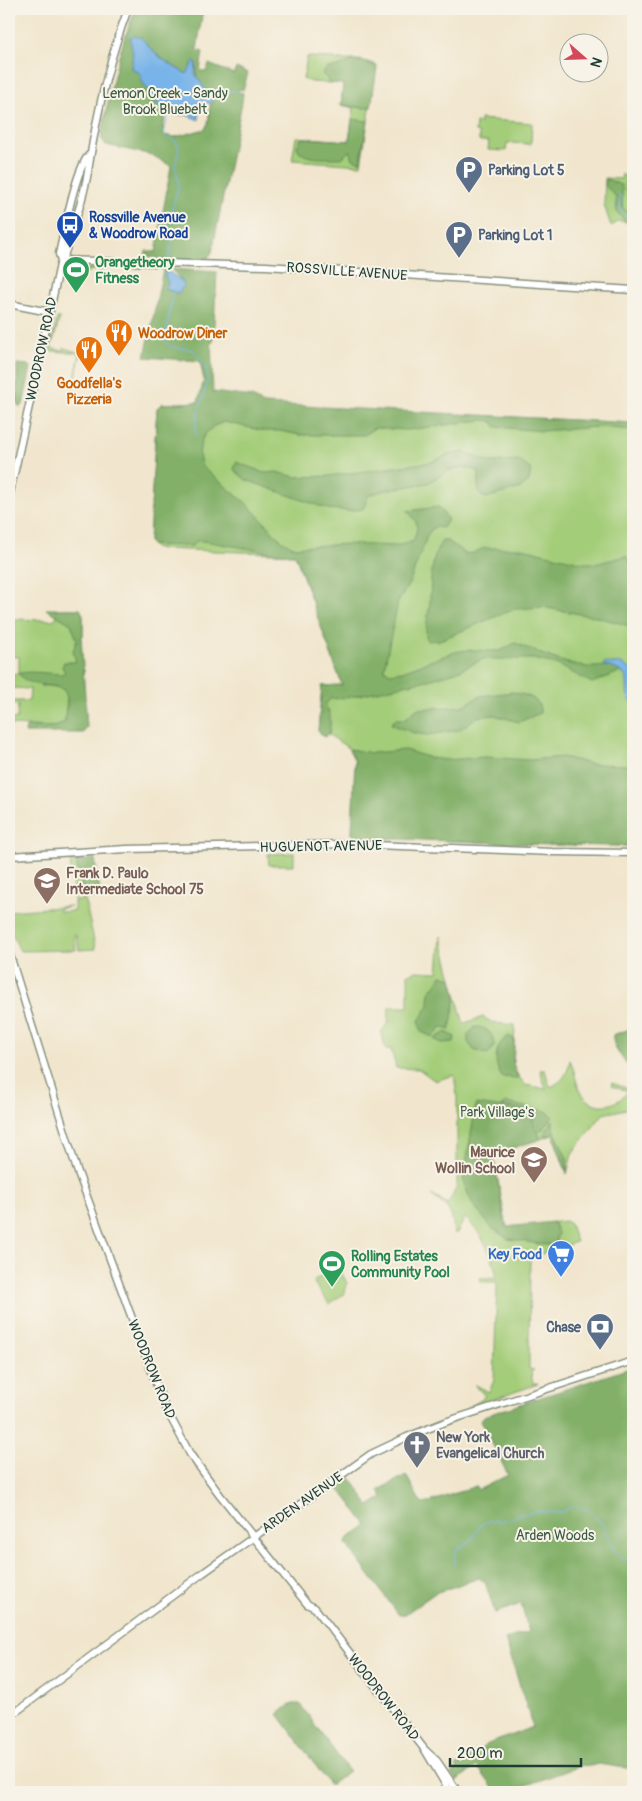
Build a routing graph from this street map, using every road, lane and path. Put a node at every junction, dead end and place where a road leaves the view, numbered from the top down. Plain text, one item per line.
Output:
1 (128, 9) edge
2 (90, 154) junction
3 (74, 194) junction
4 (82, 196) junction
5 (61, 260) junction
6 (633, 290) edge
7 (9, 304) edge
8 (49, 312) junction
9 (9, 497) edge
10 (633, 853) edge
11 (9, 856) edge
12 (9, 952) edge
13 (633, 1361) edge
14 (253, 1537) junction
15 (9, 1717) edge
16 (425, 1750) junction
17 (450, 1792) edge
18 (458, 1792) edge

1 - 2 street, WOODROW ROAD
2 - 3 street, WOODROW ROAD
2 - 4 street, WOODROW ROAD
3 - 4 street
3 - 5 street, WOODROW ROAD
4 - 5 street, WOODROW ROAD
5 - 6 street, ROSSVILLE AVENUE
5 - 8 street, WOODROW ROAD
7 - 8 street
8 - 9 street, WOODROW ROAD
10 - 11 street, HUGUENOT AVENUE
12 - 14 street, WOODROW ROAD
13 - 14 street, ARDEN AVENUE
14 - 15 street, ARDEN AVENUE
14 - 16 street, WOODROW ROAD
16 - 17 street, WOODROW ROAD
16 - 18 street, WOODROW ROAD

